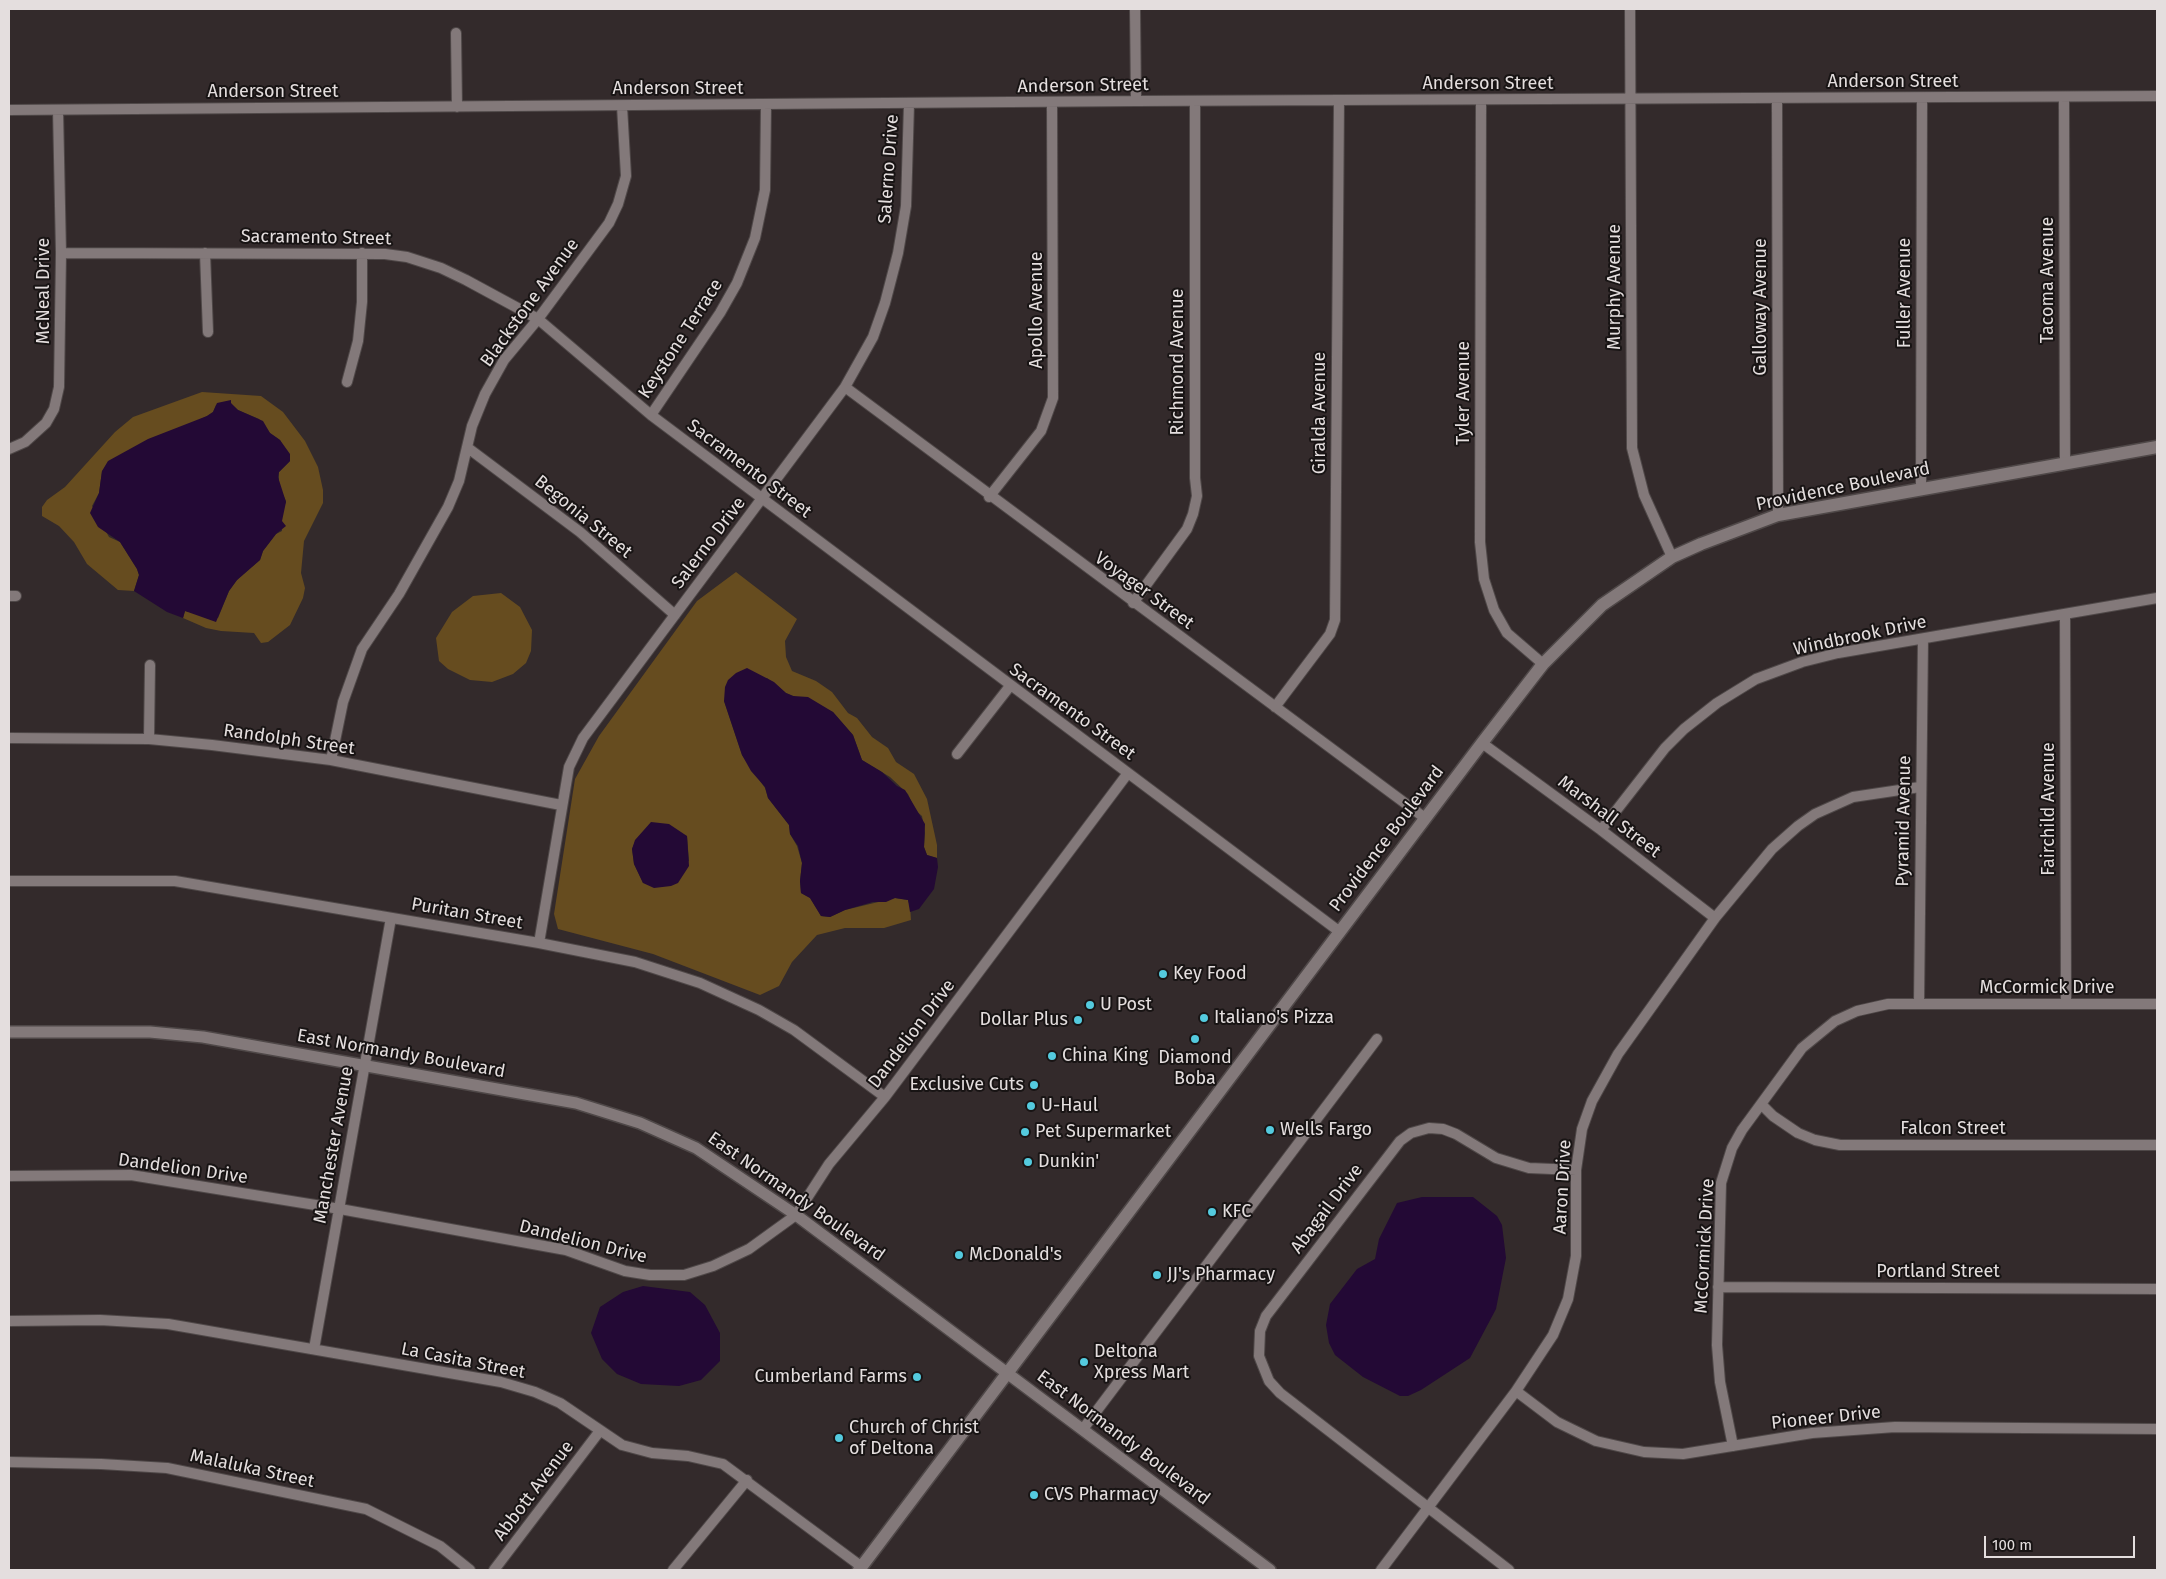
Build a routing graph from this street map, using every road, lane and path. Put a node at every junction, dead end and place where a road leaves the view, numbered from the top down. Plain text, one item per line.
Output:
1 (1135, 9) edge
2 (1630, 9) edge
3 (456, 33) dead end
4 (2157, 96) edge
5 (1922, 98) junction
6 (2064, 98) junction
7 (1630, 99) junction
8 (1777, 99) junction
9 (1339, 100) junction
10 (1481, 100) junction
11 (1136, 101) junction
12 (1195, 101) junction
13 (1052, 102) junction
14 (909, 104) junction
15 (622, 106) junction
16 (766, 106) junction
17 (457, 107) junction
18 (9, 110) edge
19 (58, 110) junction
20 (61, 253) junction
21 (205, 253) junction
22 (362, 253) junction
23 (538, 320) junction
24 (208, 332) dead end
25 (347, 382) dead end
26 (845, 387) junction
27 (651, 415) junction
28 (468, 448) junction
29 (2157, 448) edge
30 (9, 449) edge
31 (2065, 463) junction
32 (1921, 489) junction
33 (989, 496) junction
34 (762, 499) junction
35 (1778, 515) junction
36 (1672, 557) junction
37 (2157, 598) edge
38 (1133, 603) junction
39 (2065, 614) junction
40 (675, 615) junction
41 (1923, 639) junction
42 (1543, 664) junction
43 (150, 665) dead end
44 (1010, 686) junction
45 (1275, 708) junction
46 (9, 738) edge
47 (149, 739) junction
48 (1482, 743) junction
49 (957, 754) dead end
50 (330, 760) junction
51 (1128, 773) junction
52 (1920, 787) junction
53 (561, 805) junction
54 (1424, 818) junction
55 (1601, 830) junction
56 (9, 881) edge
57 (391, 918) junction
58 (1714, 918) junction
59 (1340, 932) junction
60 (539, 943) junction
61 (1919, 1004) junction
62 (2066, 1004) junction
63 (2157, 1004) edge
64 (9, 1032) edge
65 (1377, 1039) dead end
66 (364, 1064) junction
67 (885, 1097) junction
68 (1761, 1104) junction
69 (2157, 1145) edge
70 (1576, 1170) junction
71 (9, 1176) edge
72 (340, 1209) junction
73 (796, 1215) junction
74 (1718, 1287) junction
75 (2157, 1289) edge
76 (9, 1321) edge
77 (314, 1349) junction
78 (1008, 1374) junction
79 (1516, 1391) junction
80 (1083, 1429) junction
81 (2157, 1429) edge
82 (599, 1432) junction
83 (1733, 1446) junction
84 (9, 1462) edge
85 (747, 1480) junction
86 (1429, 1508) junction
87 (861, 1568) edge
88 (470, 1570) edge
89 (494, 1570) edge
90 (673, 1570) edge
91 (1270, 1570) edge
92 (1381, 1570) edge
93 (1509, 1570) edge

1 - 11 street
2 - 7 street, Murphy Avenue
3 - 17 street
4 - 6 street, Anderson Street
5 - 6 street, Anderson Street
5 - 8 street, Anderson Street
5 - 32 street, Fuller Avenue
6 - 31 street, Tacoma Avenue
7 - 8 street, Anderson Street
7 - 10 street, Anderson Street
7 - 36 street, Murphy Avenue
8 - 35 street, Galloway Avenue
9 - 10 street, Anderson Street
9 - 12 street, Anderson Street
9 - 45 street, Giralda Avenue
10 - 42 street, Tyler Avenue
11 - 12 street, Anderson Street
11 - 13 street, Anderson Street
12 - 38 street, Richmond Avenue
13 - 14 street, Anderson Street
13 - 33 street, Apollo Avenue
14 - 16 street, Anderson Street
14 - 26 street, Salerno Drive
15 - 16 street, Anderson Street
15 - 17 street, Anderson Street
15 - 23 street, Blackstone Avenue
16 - 27 street, Keystone Terrace
17 - 19 street, Anderson Street
18 - 19 street, Anderson Street
19 - 20 street, McNeal Drive
20 - 21 street, Sacramento Street
20 - 30 street, McNeal Drive
21 - 22 street, Sacramento Street
21 - 24 street
22 - 23 street, Sacramento Street
22 - 25 street
23 - 27 street, Sacramento Street
23 - 28 street, Blackstone Avenue
26 - 33 street, Voyager Street
26 - 34 street, Salerno Drive
27 - 34 street, Sacramento Street
28 - 40 street, Begonia Street
28 - 50 street, Blackstone Avenue
29 - 31 main road, Providence Boulevard
31 - 32 main road, Providence Boulevard
32 - 35 main road, Providence Boulevard
33 - 38 street, Voyager Street
34 - 40 street, Salerno Drive
34 - 44 street, Sacramento Street
35 - 36 main road, Providence Boulevard
36 - 42 main road, Providence Boulevard
37 - 39 street, Windbrook Drive
38 - 45 street, Voyager Street
39 - 41 street, Windbrook Drive
39 - 62 street, Fairchild Avenue
40 - 53 street, Salerno Drive
41 - 52 street, Pyramid Avenue
41 - 55 street, Windbrook Drive
42 - 48 main road, Providence Boulevard
43 - 47 street
44 - 49 street
44 - 51 street, Sacramento Street
45 - 54 street, Voyager Street
46 - 47 street, Randolph Street
47 - 50 street, Randolph Street
48 - 54 main road, Providence Boulevard
48 - 55 street, Marshall Street
50 - 53 street, Randolph Street
51 - 59 street, Sacramento Street
51 - 67 street, Dandelion Drive
52 - 58 street, Aaron Drive
52 - 61 street, Pyramid Avenue
53 - 60 street, Salerno Drive
54 - 59 main road, Providence Boulevard
55 - 58 street, Marshall Street
56 - 57 street, Puritan Street
57 - 60 street, Puritan Street
57 - 66 street, Manchester Avenue
58 - 70 street, Aaron Drive
59 - 78 main road, Providence Boulevard
60 - 67 street, Puritan Street
61 - 62 street, McCormick Drive
61 - 68 street, McCormick Drive
62 - 63 street, McCormick Drive
64 - 66 street, East Normandy Boulevard
65 - 80 street
66 - 72 street, Manchester Avenue
66 - 73 street, East Normandy Boulevard
67 - 73 street, Dandelion Drive
68 - 69 street, Falcon Street
68 - 74 street, McCormick Drive
70 - 79 street, Aaron Drive
70 - 86 street, Abagail Drive
71 - 72 street, Dandelion Drive
72 - 73 street, Dandelion Drive
72 - 77 street, Manchester Avenue
73 - 78 street, East Normandy Boulevard
74 - 75 street, Portland Street
74 - 83 street, McCormick Drive
76 - 77 street, La Casita Street
77 - 82 street, La Casita Street
78 - 80 street, East Normandy Boulevard
78 - 87 main road, Providence Boulevard
79 - 83 street, Pioneer Drive
79 - 86 street, Aaron Drive
80 - 91 street, East Normandy Boulevard
81 - 83 street, Pioneer Drive
82 - 85 street, La Casita Street
82 - 89 street, Abbott Avenue
84 - 88 street, Malaluka Street
85 - 87 street, La Casita Street
85 - 90 street
86 - 92 street, Aaron Drive
86 - 93 street, Abagail Drive

